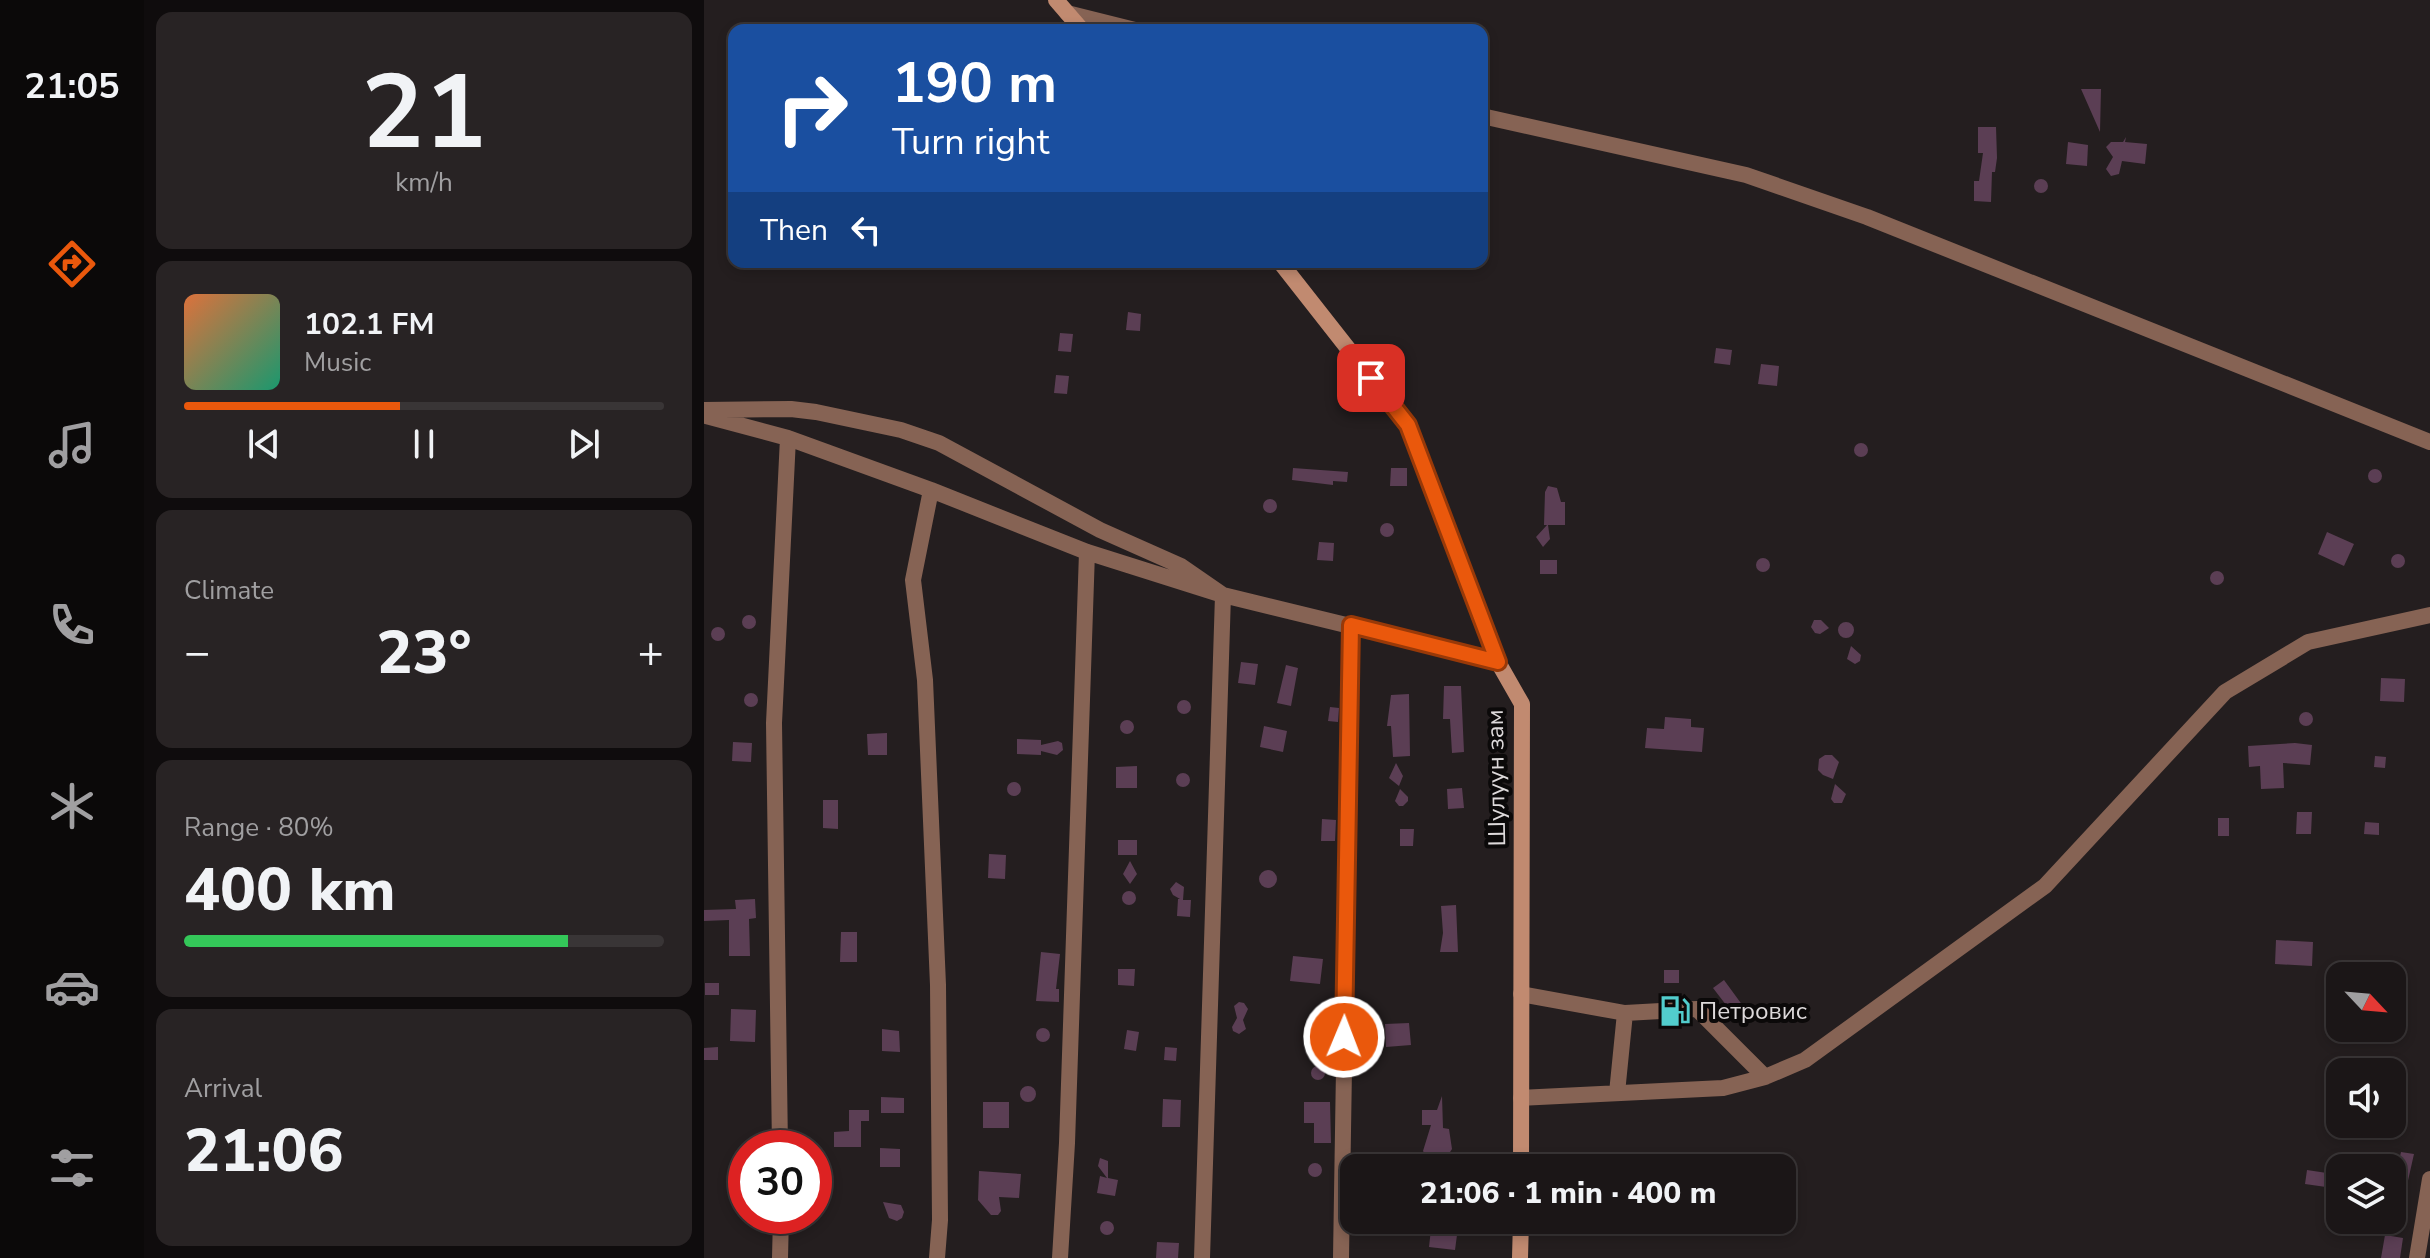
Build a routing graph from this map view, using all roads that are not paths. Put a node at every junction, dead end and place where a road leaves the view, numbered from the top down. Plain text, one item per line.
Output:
1 (1062, 6) edge
2 (1077, 24) edge
3 (1117, 24) edge
4 (1488, 117) edge
5 (1285, 268) edge
6 (704, 413) edge
7 (788, 438) junction
8 (2430, 442) edge
9 (931, 490) junction
10 (1087, 552) junction
11 (1223, 595) junction
12 (2430, 615) edge
13 (1351, 625) junction
14 (1498, 662) junction
15 (1521, 994) junction
16 (1625, 1013) junction
17 (1765, 1077) junction
18 (1617, 1093) junction
19 (1521, 1098) junction
20 (780, 1130) edge
21 (1521, 1154) edge
22 (2430, 1179) edge
23 (781, 1234) edge
24 (1521, 1234) edge
25 (780, 1258) edge
26 (937, 1258) edge
27 (1060, 1258) edge
28 (1202, 1258) edge
29 (1341, 1258) edge
30 (1520, 1258) edge
31 (2417, 1258) edge

1 - 2 street
1 - 3 street
4 - 8 street
5 - 14 street, Шулуун зам
6 - 7 street
6 - 11 street
7 - 9 street
7 - 20 street
9 - 10 street
9 - 26 street
10 - 11 street
10 - 27 street
11 - 13 street
11 - 28 street
12 - 17 street
13 - 14 street
13 - 29 street
14 - 15 street, Шулуун зам
15 - 16 street
15 - 19 street, Шулуун зам
16 - 17 street
16 - 18 street
17 - 18 street
18 - 19 street
19 - 21 street, Шулуун зам
22 - 31 street
23 - 25 street
24 - 30 street

